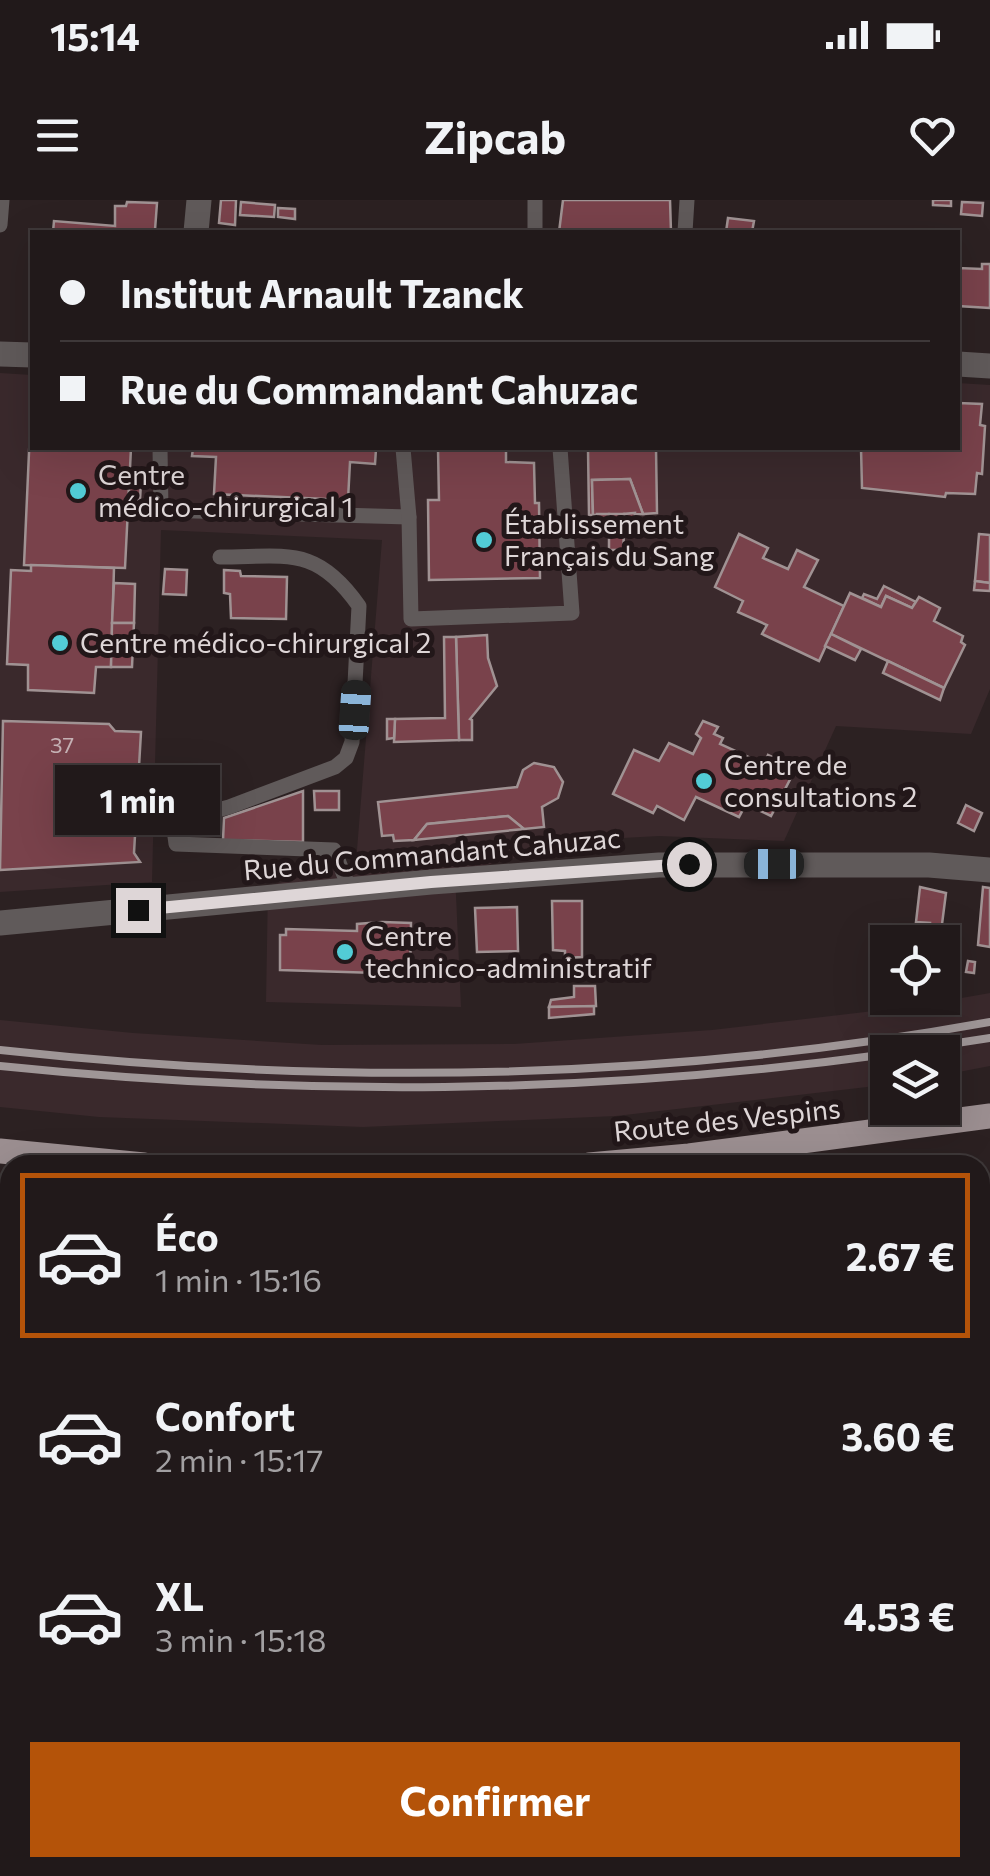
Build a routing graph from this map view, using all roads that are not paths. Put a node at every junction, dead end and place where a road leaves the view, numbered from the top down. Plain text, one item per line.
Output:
1 (2, 200) edge
2 (200, 200) edge
3 (535, 200) edge
4 (686, 200) edge
5 (0, 225) edge
6 (196, 230) edge
7 (535, 230) edge
8 (685, 230) edge
9 (0, 354) edge
10 (30, 355) edge
11 (960, 364) edge
12 (990, 366) edge
13 (160, 450) edge
14 (403, 450) edge
15 (560, 450) edge
16 (409, 517) junction
17 (220, 557) dead end
18 (990, 870) edge
19 (350, 890) junction
20 (0, 923) edge
21 (990, 1116) edge
22 (698, 1155) edge

1 - 5 lane
2 - 6 street
3 - 7 lane
4 - 8 lane
9 - 10 street
11 - 12 street
13 - 16 lane
14 - 16 lane
15 - 16 lane
17 - 19 lane
18 - 19 street, Rue du Commandant Cahuzac
19 - 20 street, Rue du Commandant Cahuzac
21 - 22 main road, Route des Vespins

